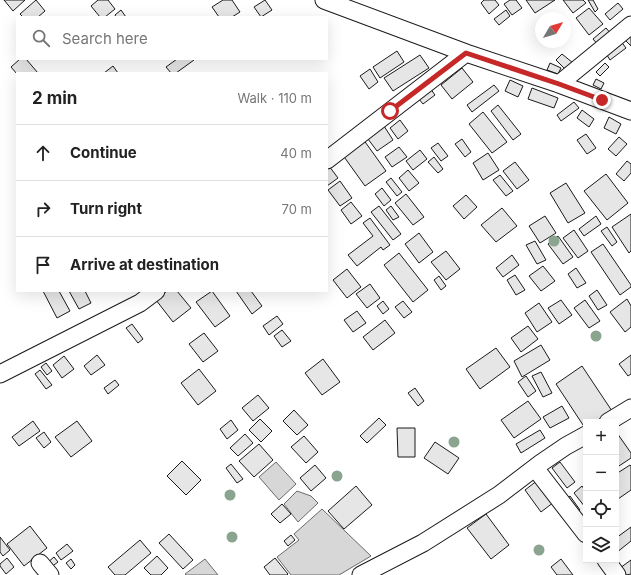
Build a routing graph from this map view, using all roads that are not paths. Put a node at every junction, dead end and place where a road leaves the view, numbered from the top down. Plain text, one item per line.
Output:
1 (324, 0) edge
2 (631, 25) edge
3 (466, 53) junction
4 (559, 84) junction
5 (631, 111) edge
6 (328, 159) edge
7 (155, 292) edge
8 (0, 374) edge
9 (631, 408) edge
10 (613, 419) edge
11 (583, 437) edge
12 (535, 468) junction
13 (583, 530) edge
14 (608, 563) edge
15 (361, 575) edge
16 (617, 575) edge

1 - 3 street
2 - 4 street
3 - 4 street
3 - 6 street
4 - 5 street
7 - 8 street
9 - 10 street
11 - 12 street
12 - 13 street
12 - 15 street
14 - 16 street

